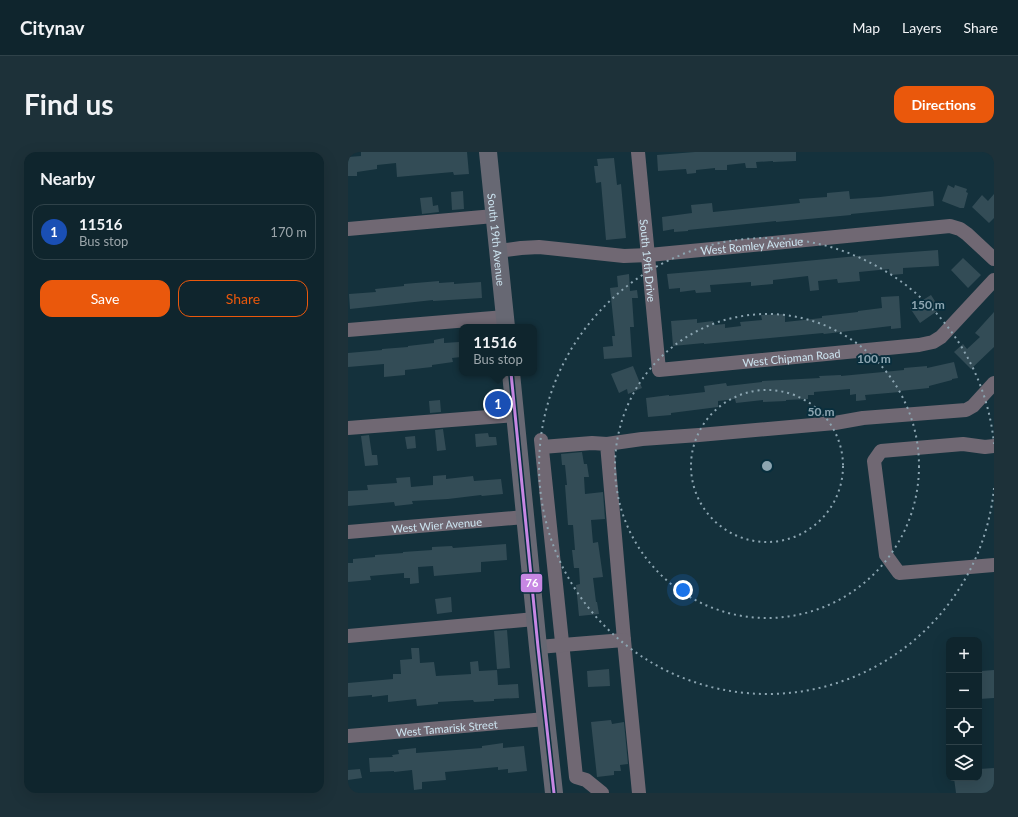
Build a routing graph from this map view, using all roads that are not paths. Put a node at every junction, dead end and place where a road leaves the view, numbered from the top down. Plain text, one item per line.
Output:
1 (488, 152) edge
2 (638, 152) edge
3 (494, 216) junction
4 (348, 229) edge
5 (498, 251) junction
6 (649, 255) junction
7 (994, 259) edge
8 (994, 280) edge
9 (506, 322) edge
10 (459, 324) edge
11 (466, 324) edge
12 (348, 330) edge
13 (659, 370) joint
14 (511, 376) edge
15 (994, 383) edge
16 (515, 415) junction
17 (348, 428) edge
18 (607, 444) junction
19 (994, 446) edge
20 (525, 517) junction
21 (348, 532) edge
22 (994, 565) edge
23 (536, 619) junction
24 (348, 636) edge
25 (624, 640) junction
26 (562, 645) junction
27 (538, 647) junction
28 (546, 719) junction
29 (348, 736) edge
30 (554, 793) edge
31 (602, 793) edge
32 (639, 793) edge

1 - 3 main road, South 19th Avenue
2 - 6 street, South 19th Drive
3 - 4 street
3 - 5 main road, South 19th Avenue
5 - 6 street, West Romley Avenue
5 - 9 main road, South 19th Avenue
6 - 7 street, West Romley Avenue
6 - 13 street, South 19th Drive
8 - 13 street, West Chipman Road
9 - 11 street
10 - 12 street
14 - 16 main road
15 - 18 street
16 - 17 street
16 - 20 main road
18 - 25 street
18 - 26 street
19 - 22 street
20 - 21 street, West Wier Avenue
20 - 23 main road
23 - 24 street
23 - 27 main road
25 - 26 street
25 - 32 street
26 - 27 street
26 - 31 street
27 - 28 main road
28 - 29 street, West Tamarisk Street
28 - 30 main road

